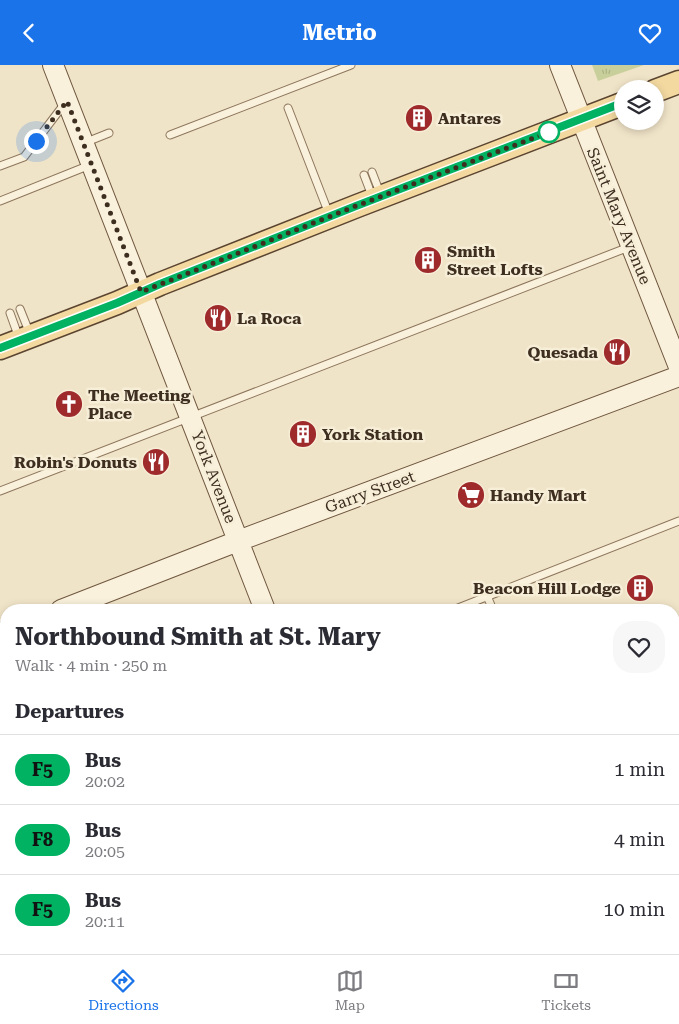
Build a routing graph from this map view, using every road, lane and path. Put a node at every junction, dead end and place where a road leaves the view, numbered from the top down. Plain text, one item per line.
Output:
1 (53, 65) edge
2 (351, 65) edge
3 (560, 65) edge
4 (679, 81) edge
5 (664, 87) edge
6 (67, 101) junction
7 (614, 106) edge
8 (288, 108) dead end
9 (581, 119) junction
10 (109, 133) dead end
11 (170, 135) dead end
12 (83, 143) junction
13 (92, 165) junction
14 (0, 166) edge
15 (372, 172) dead end
16 (364, 175) dead end
17 (377, 198) junction
18 (0, 201) edge
19 (330, 217) junction
20 (631, 246) junction
21 (141, 292) junction
22 (20, 309) dead end
23 (10, 313) dead end
24 (17, 342) edge
25 (679, 367) edge
26 (679, 376) edge
27 (190, 417) junction
28 (0, 491) edge
29 (679, 521) edge
30 (238, 541) junction
31 (487, 596) junction
32 (76, 604) edge
33 (263, 604) edge
34 (467, 604) edge
35 (490, 604) edge

1 - 6 main road, York Avenue
2 - 11 lane
3 - 9 main road, Saint Mary Avenue
4 - 5 main road
6 - 12 main road, York Avenue
6 - 14 lane
7 - 9 main road
8 - 19 lane
9 - 17 main road
9 - 20 main road, Saint Mary Avenue
10 - 12 lane
12 - 13 main road, York Avenue
13 - 18 lane
13 - 21 main road, York Avenue
15 - 17 lane
16 - 17 lane
17 - 19 main road
19 - 21 main road
20 - 25 main road, Saint Mary Avenue
20 - 27 lane
21 - 24 main road
21 - 27 main road, York Avenue
22 - 24 lane
23 - 24 lane
26 - 30 main road, Garry Street
27 - 28 lane
27 - 30 main road, York Avenue
29 - 31 lane
30 - 32 main road, Garry Street
30 - 33 main road, York Avenue
31 - 34 lane
31 - 35 lane

